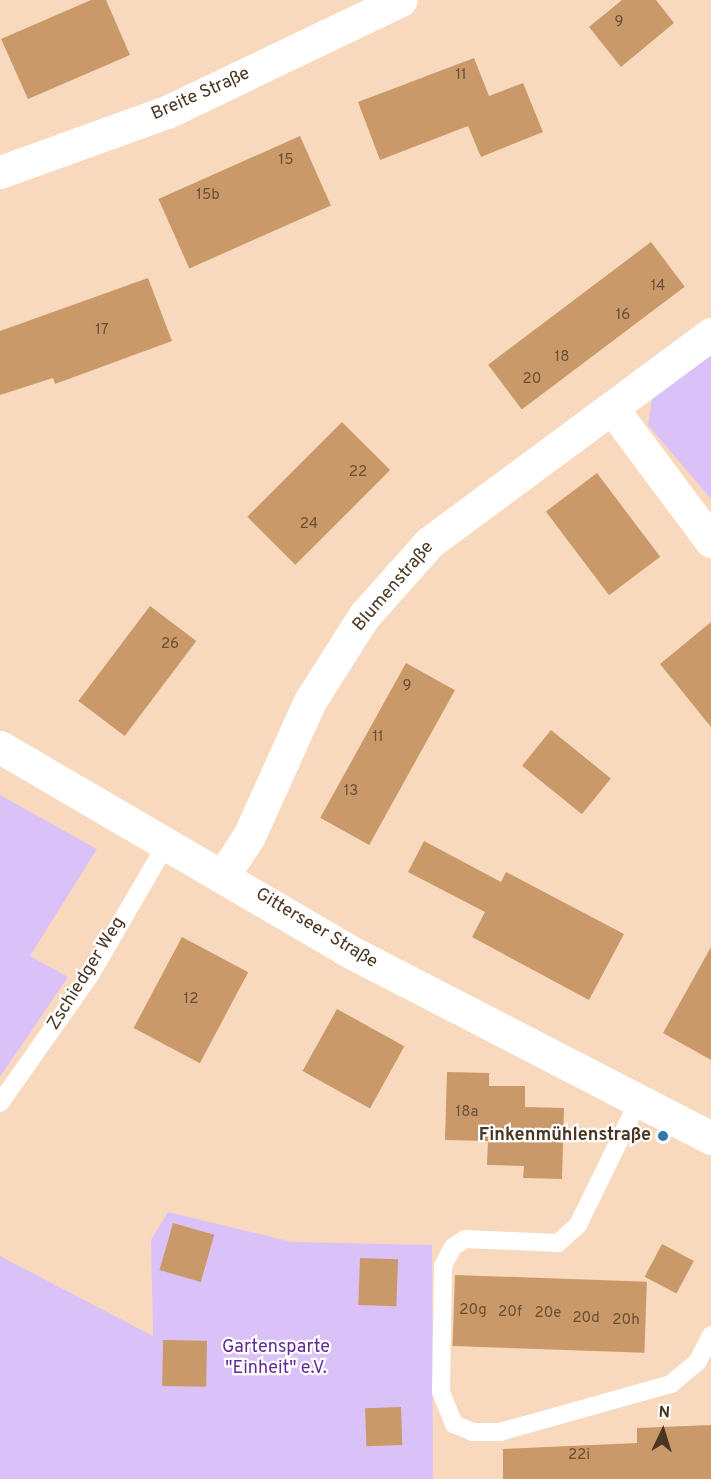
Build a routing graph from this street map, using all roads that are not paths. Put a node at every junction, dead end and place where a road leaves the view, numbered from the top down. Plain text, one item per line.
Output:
1 (398, 1) edge
2 (0, 172) edge
3 (711, 334) edge
4 (614, 411) junction
5 (711, 541) edge
6 (0, 747) edge
7 (168, 841) junction
8 (224, 874) junction
9 (638, 1102) junction
10 (0, 1103) edge
11 (711, 1138) edge
12 (711, 1335) edge

1 - 2 street, Breite Straße
3 - 4 street, Blumenstraße
4 - 5 street
4 - 8 street, Blumenstraße
6 - 7 street, Gitterseer Straße
7 - 8 street, Gitterseer Straße
7 - 10 lane, Zschiedger Weg
8 - 9 street, Gitterseer Straße
9 - 11 street, Gitterseer Straße
9 - 12 lane

